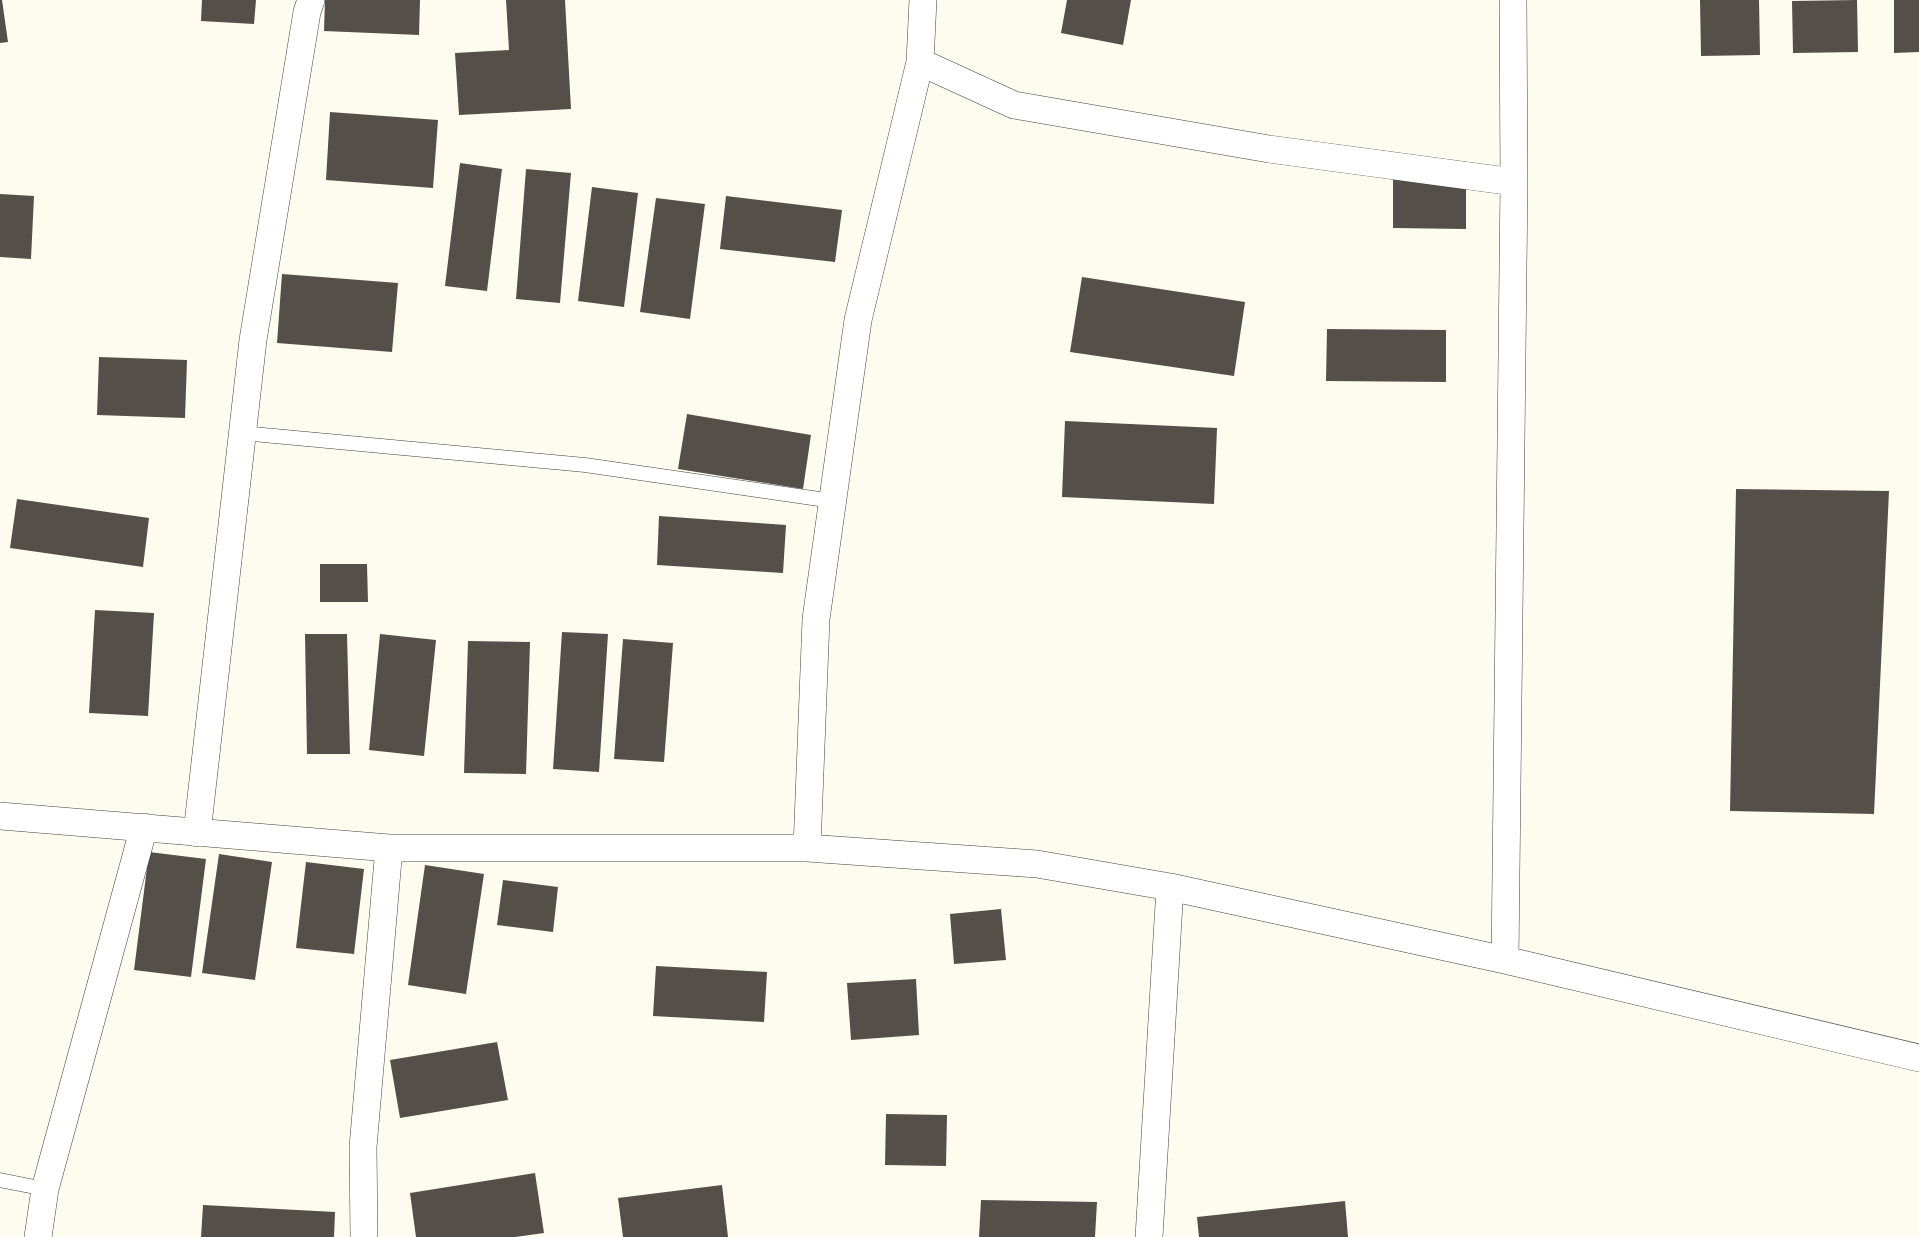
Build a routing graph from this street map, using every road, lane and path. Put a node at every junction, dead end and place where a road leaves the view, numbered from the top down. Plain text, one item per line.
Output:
1 (310, 0) edge
2 (923, 0) edge
3 (1513, 0) edge
4 (920, 62) junction
5 (1514, 182) junction
6 (242, 433) junction
7 (833, 501) junction
8 (0, 816) edge
9 (144, 827) junction
10 (197, 833) junction
11 (389, 848) junction
12 (807, 848) junction
13 (1170, 887) junction
14 (1505, 960) junction
15 (1919, 1058) edge
16 (0, 1180) edge
17 (45, 1189) junction
18 (38, 1237) edge
19 (364, 1237) edge
20 (1149, 1237) edge

1 - 6 street
2 - 4 street
3 - 5 street
4 - 5 street
4 - 7 street
5 - 14 street
6 - 7 lane
6 - 10 street
7 - 12 street
8 - 9 street
9 - 10 street
9 - 17 street
10 - 11 street
11 - 12 street
11 - 19 street
12 - 13 street
13 - 14 street
13 - 20 street
14 - 15 street
16 - 17 lane
17 - 18 street

